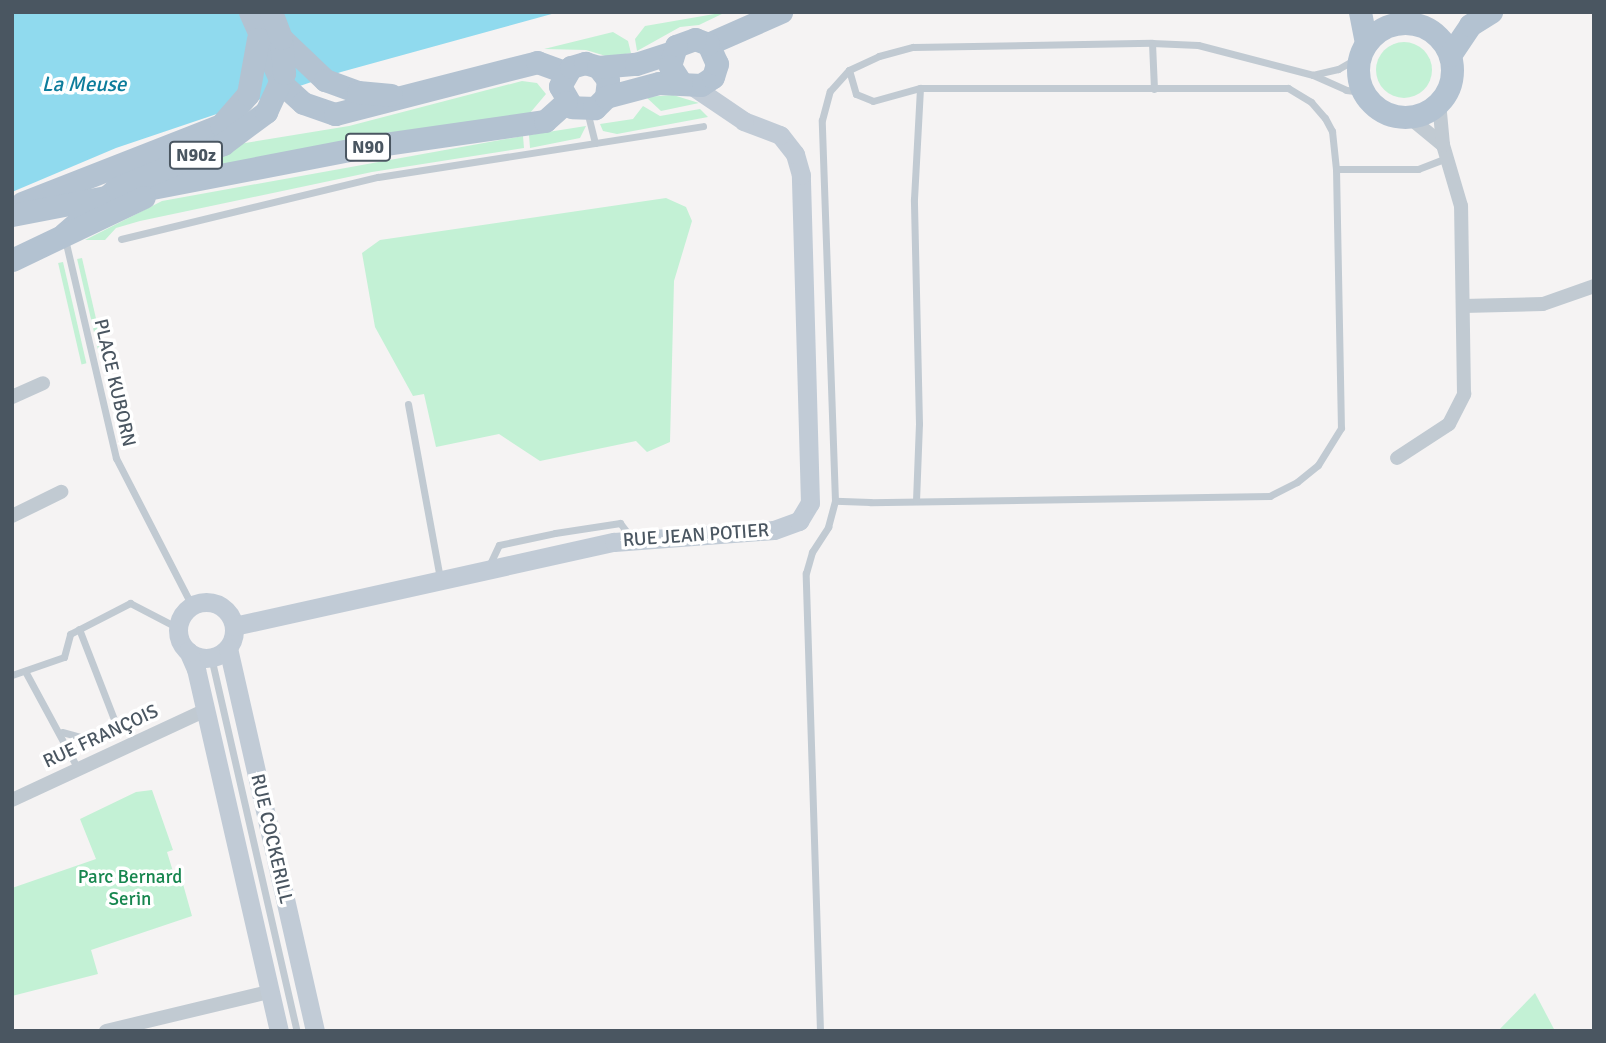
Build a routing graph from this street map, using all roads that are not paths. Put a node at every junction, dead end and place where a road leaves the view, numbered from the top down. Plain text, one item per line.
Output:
1 (250, 12) edge
2 (271, 12) edge
3 (781, 12) edge
4 (1360, 12) edge
5 (1369, 12) edge
6 (1491, 12) edge
7 (1390, 25) junction
8 (1470, 25) junction
9 (1435, 33) junction
10 (269, 37) junction
11 (1152, 43) junction
12 (1362, 50) junction
13 (672, 52) junction
14 (1450, 55) junction
15 (713, 57) junction
16 (598, 67) junction
17 (849, 71) junction
18 (565, 72) junction
19 (1313, 75) junction
20 (687, 85) junction
21 (920, 89) junction
22 (1154, 89) junction
23 (283, 91) junction
24 (1363, 92) junction
25 (405, 95) junction
26 (606, 97) junction
27 (566, 102) junction
28 (1439, 102) junction
29 (587, 110) junction
30 (731, 112) junction
31 (1409, 117) junction
32 (703, 126) dead end
33 (595, 143) junction
34 (1445, 151) junction
35 (1336, 169) junction
36 (165, 186) junction
37 (103, 197) junction
38 (12, 207) edge
39 (12, 215) edge
40 (64, 234) junction
41 (121, 239) dead end
42 (12, 260) edge
43 (1594, 286) edge
44 (1463, 306) junction
45 (43, 383) dead end
46 (12, 397) edge
47 (408, 404) dead end
48 (1397, 458) dead end
49 (61, 492) dead end
50 (835, 501) junction
51 (916, 501) junction
52 (12, 516) edge
53 (441, 580) junction
54 (192, 606) junction
55 (234, 626) junction
56 (178, 628) junction
57 (79, 629) junction
58 (188, 651) junction
59 (220, 653) junction
60 (25, 671) junction
61 (12, 675) edge
62 (206, 710) junction
63 (62, 732) junction
64 (78, 769) junction
65 (12, 800) edge
66 (269, 992) junction
67 (106, 1031) edge
68 (279, 1031) edge
69 (297, 1031) edge
70 (315, 1031) edge
71 (820, 1031) edge

1 - 10 main road
2 - 10 main road
3 - 15 main road
4 - 12 main road
5 - 7 main road
6 - 8 main road
7 - 9 main road
7 - 12 main road
8 - 9 main road
8 - 14 main road
9 - 14 main road
10 - 23 main road
10 - 25 main road
10 - 38 main road, N90z
11 - 17 lane
11 - 19 lane
11 - 22 lane
12 - 19 lane
12 - 24 main road
13 - 15 main road
13 - 16 main road
13 - 20 main road
14 - 28 main road
15 - 20 main road
15 - 30 main road
16 - 18 main road
16 - 26 main road
17 - 21 lane
17 - 50 lane
18 - 25 main road
18 - 27 main road
19 - 24 lane
20 - 26 main road
20 - 30 main road, RUE JEAN POTIER
21 - 22 lane
21 - 51 lane
22 - 35 lane
23 - 25 main road
23 - 37 main road, N90z
24 - 31 main road
26 - 29 main road
27 - 29 main road
27 - 36 main road, N90
28 - 31 main road
28 - 34 street
29 - 33 lane
30 - 53 main road, RUE JEAN POTIER
31 - 34 street
32 - 33 lane
33 - 41 lane
34 - 35 lane
34 - 44 street
35 - 51 lane
36 - 37 main road, N90
36 - 40 main road, N90
37 - 39 main road, N90
37 - 40 main road, N90z
40 - 42 main road, N90
40 - 54 lane, PLACE KUBORN
43 - 44 street
44 - 48 street
45 - 46 street
47 - 53 lane
49 - 52 street
50 - 51 lane
50 - 71 lane
53 - 55 main road, RUE JEAN POTIER
54 - 55 main road
54 - 56 main road
55 - 59 main road
56 - 57 lane
56 - 58 main road
57 - 60 lane
57 - 63 lane
58 - 59 main road
58 - 62 main road, RUE COCKERILL
59 - 69 lane, RUE COCKERILL
59 - 70 main road, RUE COCKERILL
60 - 61 lane
60 - 63 lane
62 - 64 street, RUE FRANÇOIS
62 - 66 main road, RUE COCKERILL
63 - 64 lane
64 - 65 street, RUE FRANÇOIS
66 - 67 street
66 - 68 main road, RUE COCKERILL

